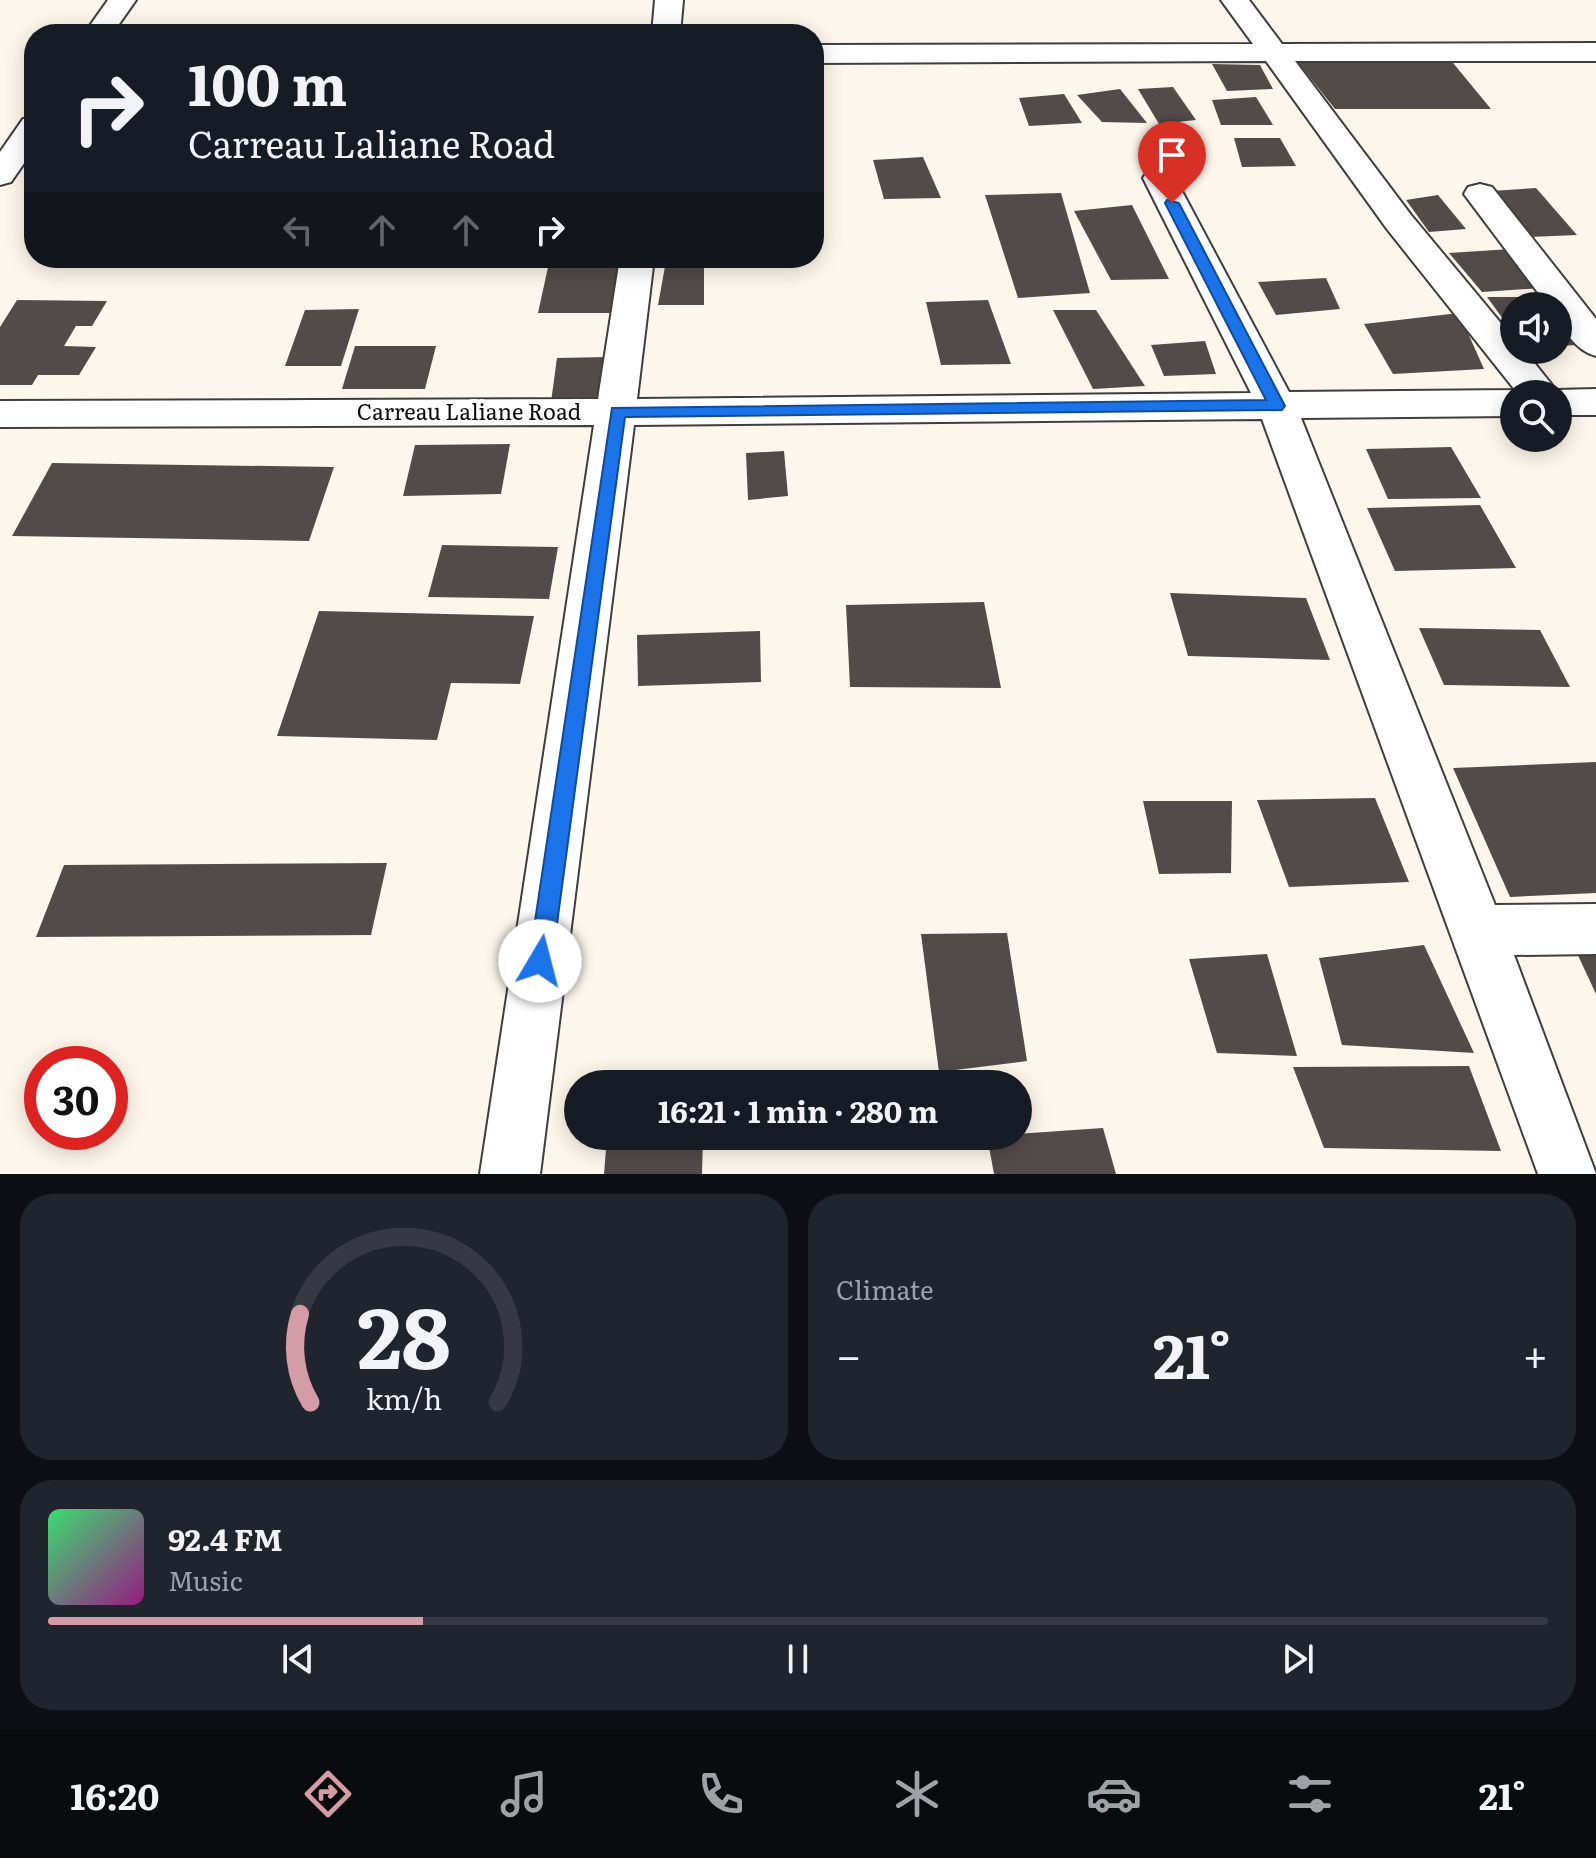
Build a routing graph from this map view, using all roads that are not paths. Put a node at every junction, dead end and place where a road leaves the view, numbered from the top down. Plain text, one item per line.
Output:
1 (122, 0) edge
2 (669, 0) edge
3 (1235, 0) edge
4 (105, 24) edge
5 (667, 24) edge
6 (1275, 51) junction
7 (1596, 52) edge
8 (824, 54) edge
9 (24, 140) edge
10 (0, 175) edge
11 (1159, 178) dead end
12 (1480, 194) dead end
13 (636, 268) edge
14 (1596, 344) edge
15 (1528, 380) edge
16 (1572, 402) edge
17 (1596, 402) edge
18 (1500, 403) edge
19 (1277, 406) junction
20 (617, 412) junction
21 (0, 414) edge
22 (1596, 929) edge
23 (1478, 930) junction
24 (510, 1174) edge
25 (1568, 1174) edge

1 - 4 street
2 - 5 street
3 - 6 street
6 - 7 street
6 - 8 street
6 - 15 street
9 - 10 street
11 - 19 street
12 - 14 street
13 - 20 street
16 - 17 street
18 - 19 street, Carreau Laliane Road
19 - 20 street, Carreau Laliane Road
19 - 23 street
20 - 21 street, Carreau Laliane Road
20 - 24 street
22 - 23 street
23 - 25 street

